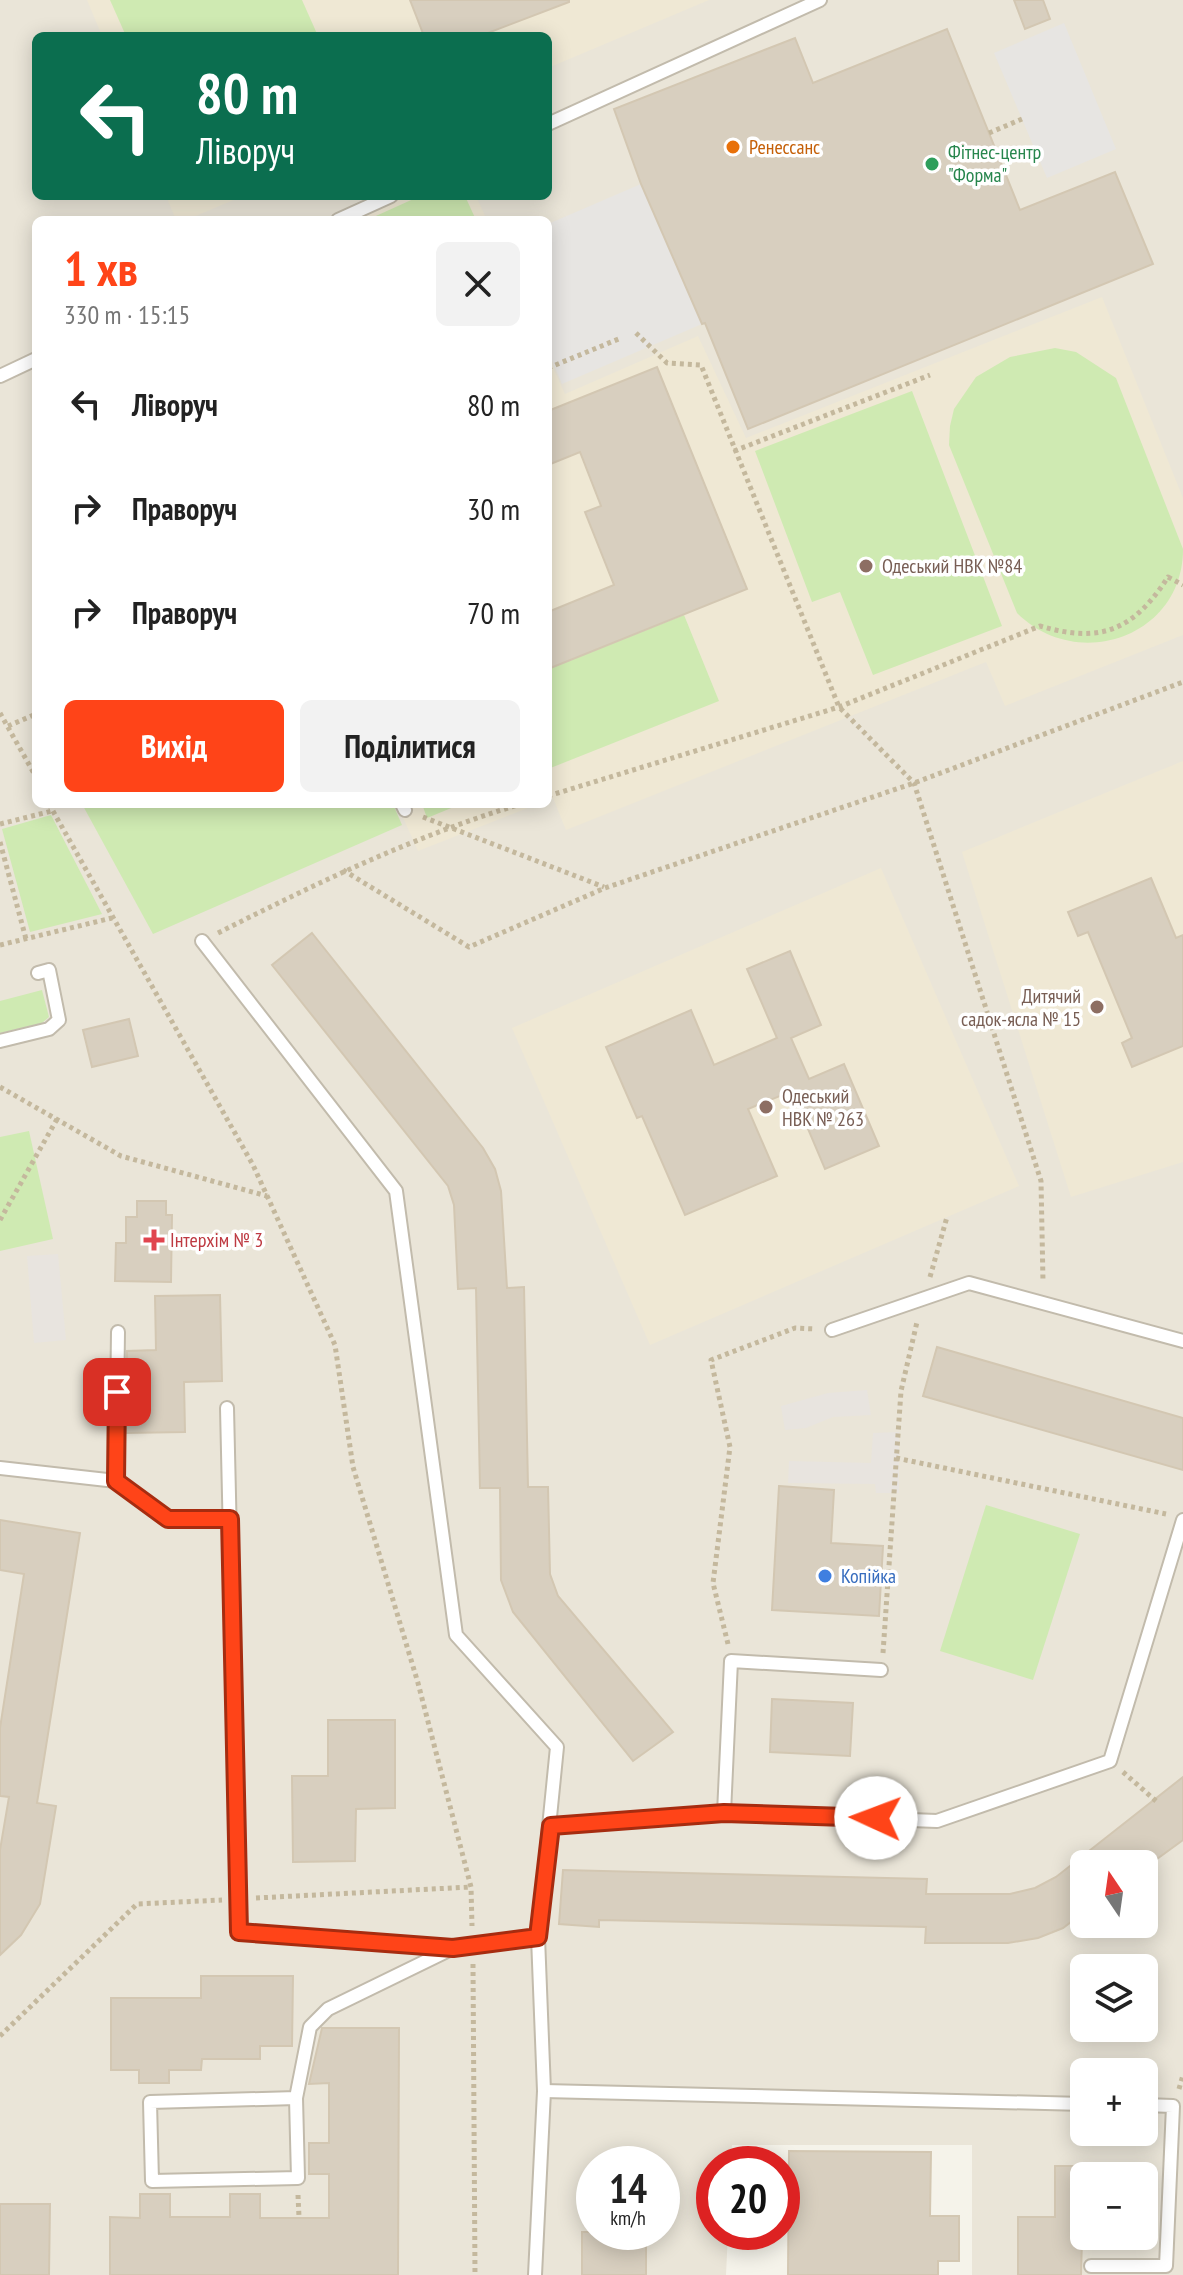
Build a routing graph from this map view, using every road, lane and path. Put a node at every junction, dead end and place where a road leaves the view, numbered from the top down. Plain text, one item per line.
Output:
1 (820, 0) edge
2 (1022, 119) dead end
3 (552, 122) edge
4 (989, 133) dead end
5 (382, 200) edge
6 (347, 216) edge
7 (636, 333) dead end
8 (621, 338) dead end
9 (32, 361) edge
10 (552, 366) edge
11 (930, 375) dead end
12 (0, 376) edge
13 (734, 451) junction
14 (1183, 585) edge
15 (1183, 682) edge
16 (839, 707) junction
17 (0, 713) edge
18 (32, 716) edge
19 (8, 726) junction
20 (32, 767) edge
21 (914, 783) junction
22 (552, 795) edge
23 (51, 808) edge
24 (406, 808) edge
25 (508, 808) edge
26 (52, 811) junction
27 (0, 824) edge
28 (447, 826) junction
29 (1, 843) edge
30 (343, 870) junction
31 (605, 888) junction
32 (112, 918) junction
33 (26, 939) junction
34 (202, 941) joint
35 (0, 945) edge
36 (38, 973) dead end
37 (0, 1041) edge
38 (0, 1087) edge
39 (57, 1119) junction
40 (268, 1197) junction
41 (947, 1217) dead end
42 (0, 1220) edge
43 (924, 1299) junction
44 (1044, 1303) junction
45 (832, 1330) joint
46 (118, 1332) dead end
47 (1183, 1341) edge
48 (227, 1408) dead end
49 (896, 1458) junction
50 (0, 1468) edge
51 (116, 1481) junction
52 (1168, 1514) dead end
53 (230, 1519) junction
54 (1183, 1520) edge
55 (731, 1661) junction
56 (881, 1670) joint
57 (1110, 1761) junction
58 (1156, 1801) dead end
59 (724, 1813) junction
60 (551, 1826) junction
61 (538, 1937) junction
62 (473, 1942) junction
63 (453, 1948) junction
64 (544, 2091) junction
65 (296, 2098) junction
66 (1070, 2104) edge
67 (1158, 2105) edge
68 (1091, 2266) dead end
69 (1166, 2270) edge
70 (475, 2275) edge
71 (535, 2275) edge

1 - 3 lane
2 - 4 path
5 - 6 lane
7 - 13 path
8 - 10 path
9 - 12 lane
11 - 13 path
13 - 16 path
14 - 16 path
15 - 21 path
16 - 21 path
16 - 22 path
17 - 19 path
18 - 19 path
19 - 20 path
21 - 31 path
21 - 44 path
23 - 26 path
24 - 28 path
25 - 28 path
26 - 27 path
26 - 32 path
28 - 30 path
28 - 31 path
29 - 33 path
30 - 31 path
30 - 34 path
32 - 33 path
32 - 40 path
33 - 35 path
34 - 60 lane
36 - 37 lane
38 - 39 path
39 - 40 path
39 - 42 path
40 - 62 path
41 - 43 path
43 - 44 lane
43 - 45 lane
43 - 49 path
44 - 47 lane
45 - 55 path
46 - 51 lane
48 - 53 lane
49 - 52 path
49 - 56 path
50 - 51 lane
51 - 53 lane
53 - 63 lane
54 - 57 lane
55 - 56 lane
55 - 59 lane
57 - 58 path
57 - 59 lane
59 - 60 lane
60 - 61 lane
61 - 62 lane
61 - 64 lane
62 - 63 lane
62 - 70 path
63 - 65 lane
64 - 66 lane
64 - 71 lane
65 - 65 lane
67 - 69 lane
68 - 69 lane

